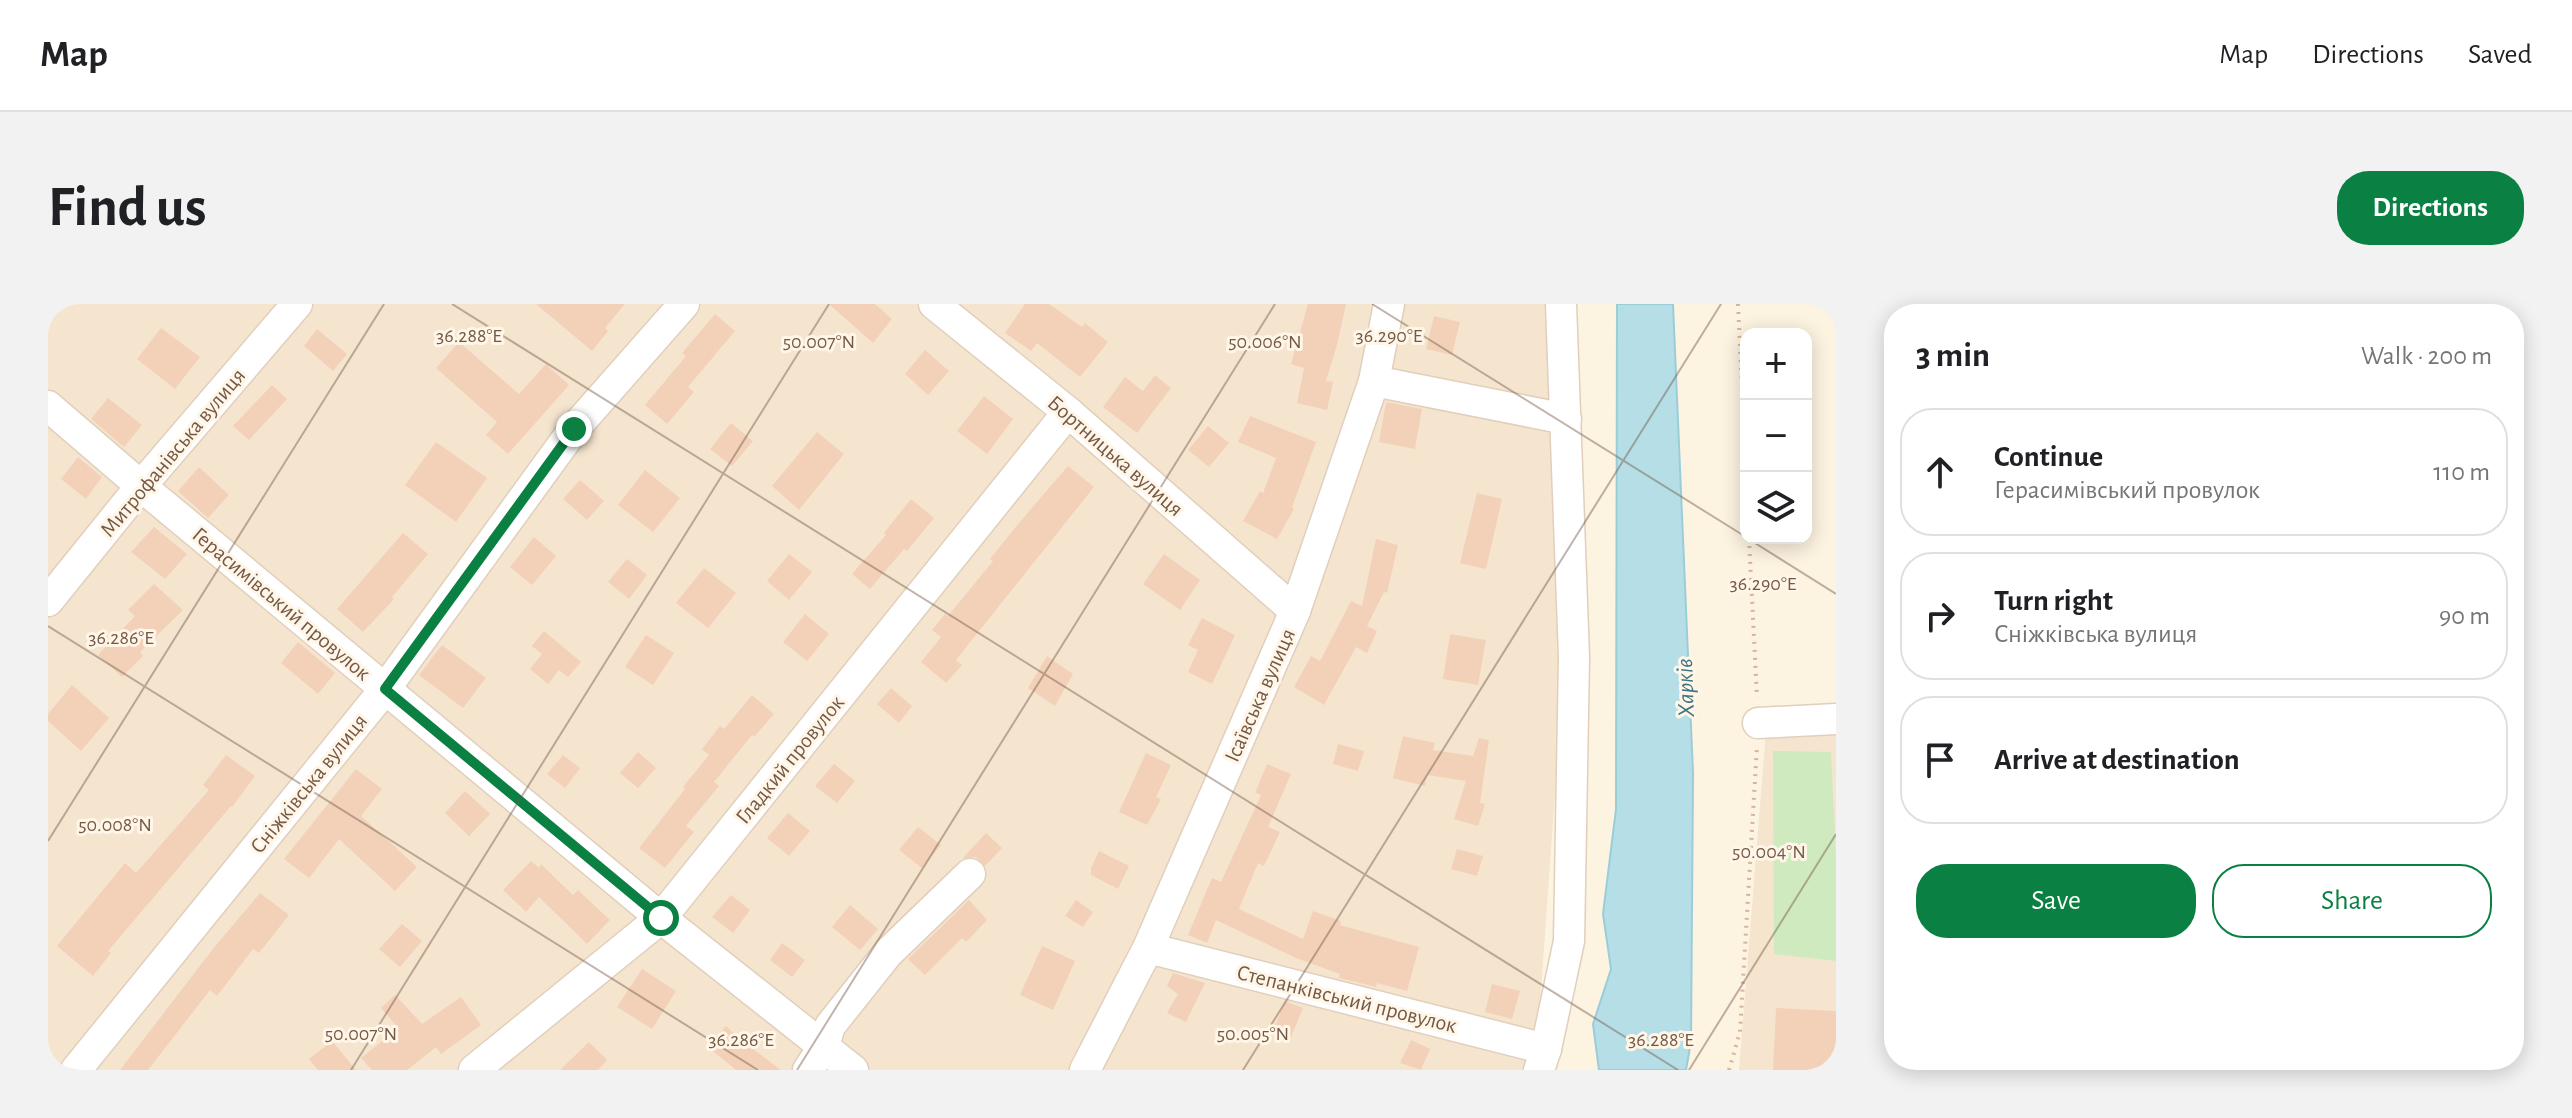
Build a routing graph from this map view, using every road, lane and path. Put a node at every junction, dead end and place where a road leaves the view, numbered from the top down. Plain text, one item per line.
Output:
1 (297, 304) edge
2 (684, 304) edge
3 (934, 304) edge
4 (1389, 304) edge
5 (1561, 304) edge
6 (1738, 304) edge
7 (1374, 381) junction
8 (1743, 400) edge
9 (48, 406) edge
10 (1068, 412) junction
11 (1566, 419) junction
12 (141, 486) junction
13 (1749, 544) edge
14 (48, 601) edge
15 (1295, 611) junction
16 (385, 689) junction
17 (1836, 719) edge
18 (1758, 723) junction
19 (970, 874) dead end
20 (661, 918) junction
21 (1148, 948) junction
22 (816, 1058) edge
23 (1542, 1060) edge
24 (76, 1070) edge
25 (474, 1070) edge
26 (853, 1070) edge
27 (1085, 1070) edge
28 (1729, 1070) edge

1 - 12 street, Митрофанівська вулиця
2 - 16 street, Сніжківська вулиця
3 - 10 street, Бортницька вулиця
4 - 7 street, Ісаївська вулиця
5 - 11 street
6 - 8 path
7 - 11 street
7 - 15 street, Ісаївська вулиця
9 - 12 street, Герасимівський провулок
10 - 15 street, Бортницька вулиця
10 - 20 street, Гладкий провулок
11 - 23 street
12 - 14 street, Митрофанівська вулиця
12 - 16 street, Герасимівський провулок
13 - 18 path
15 - 21 street, Ісаївська вулиця
16 - 20 street, Герасимівський провулок
16 - 24 street, Сніжківська вулиця
17 - 18 street
18 - 28 path
19 - 22 street
20 - 22 street, Герасимівський провулок
20 - 25 street, Гладкий провулок
21 - 23 street, Степанківський провулок
21 - 27 street, Ісаївська вулиця
22 - 26 street, Герасимівський провулок

